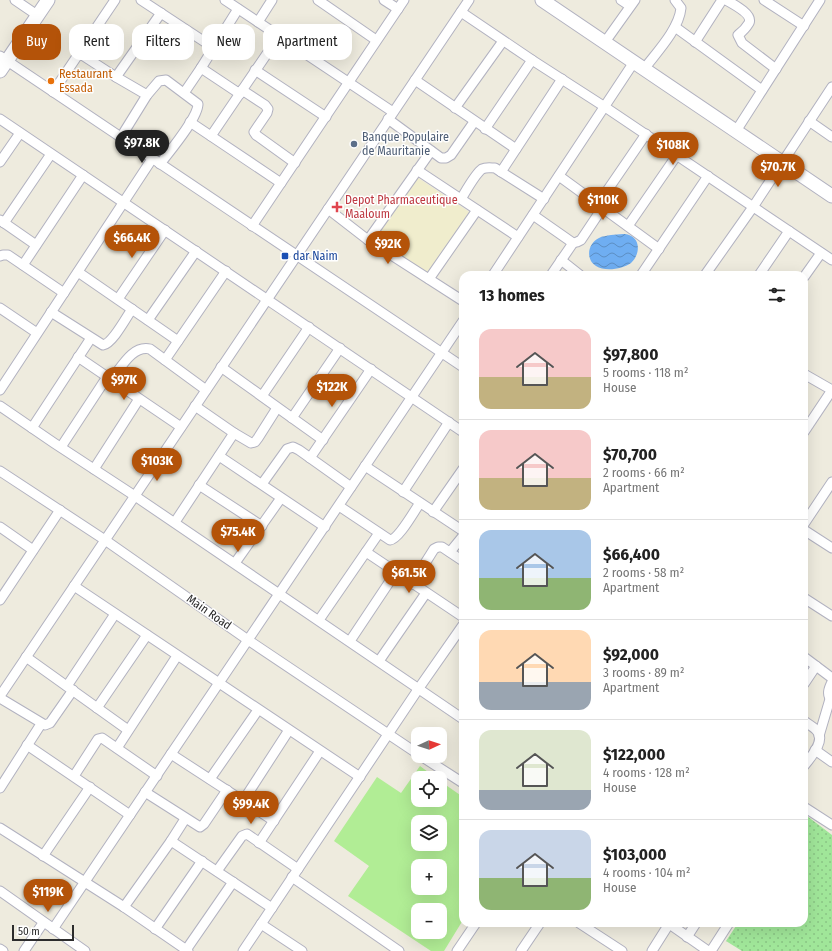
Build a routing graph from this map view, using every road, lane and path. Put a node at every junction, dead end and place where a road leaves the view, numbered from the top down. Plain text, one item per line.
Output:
1 (15, 0) edge
2 (48, 0) edge
3 (115, 0) edge
4 (141, 0) edge
5 (225, 0) edge
6 (272, 0) edge
7 (318, 0) edge
8 (384, 0) edge
9 (404, 0) edge
10 (469, 0) edge
11 (542, 0) edge
12 (621, 0) edge
13 (675, 0) edge
14 (722, 0) edge
15 (764, 0) edge
16 (820, 0) edge
17 (633, 3) edge
18 (238, 9) junction
19 (398, 9) junction
20 (461, 12) junction
21 (161, 13) junction
22 (38, 15) junction
23 (258, 22) junction
24 (99, 24) edge
25 (229, 24) edge
26 (263, 25) edge
27 (804, 26) junction
28 (675, 27) junction
29 (202, 40) edge
30 (376, 40) junction
31 (503, 41) junction
32 (605, 42) junction
33 (695, 42) junction
34 (263, 59) edge
35 (74, 60) edge
36 (90, 60) edge
37 (206, 60) edge
38 (315, 60) edge
39 (532, 60) junction
40 (2, 63) edge
41 (639, 66) junction
42 (201, 68) junction
43 (776, 69) junction
44 (255, 70) junction
45 (116, 77) junction
46 (562, 79) junction
47 (415, 80) junction
48 (349, 83) junction
49 (832, 87) edge
50 (762, 90) junction
51 (53, 92) junction
52 (241, 92) junction
53 (184, 93) junction
54 (147, 95) junction
55 (605, 107) junction
56 (455, 108) junction
57 (391, 116) junction
58 (326, 117) junction
59 (0, 119) edge
60 (809, 121) junction
61 (190, 122) junction
62 (474, 122) junction
63 (485, 130) junction
64 (736, 131) junction
65 (20, 134) junction
66 (646, 134) junction
67 (211, 136) junction
68 (832, 137) edge
69 (121, 138) junction
70 (516, 149) junction
71 (431, 150) junction
72 (51, 154) junction
73 (677, 155) junction
74 (156, 161) junction
75 (0, 162) edge
76 (295, 162) junction
77 (782, 162) junction
78 (417, 170) junction
79 (501, 172) junction
80 (83, 175) junction
81 (559, 176) junction
82 (708, 176) junction
83 (281, 183) junction
84 (832, 196) edge
85 (461, 199) junction
86 (544, 200) junction
87 (124, 202) junction
88 (600, 206) junction
89 (753, 207) junction
90 (328, 209) junction
91 (477, 210) junction
92 (533, 215) junction
93 (2, 222) edge
94 (252, 226) junction
95 (628, 226) junction
96 (164, 230) junction
97 (789, 231) junction
98 (518, 237) junction
99 (368, 240) junction
100 (573, 243) junction
101 (36, 245) junction
102 (659, 248) junction
103 (196, 251) junction
104 (821, 253) junction
105 (0, 256) edge
106 (296, 256) junction
107 (560, 260) junction
108 (832, 260) edge
109 (23, 265) junction
110 (226, 271) junction
111 (496, 271) edge
112 (553, 271) edge
113 (575, 271) edge
114 (644, 271) edge
115 (710, 271) edge
116 (762, 271) edge
117 (808, 271) edge
118 (78, 272) junction
119 (429, 279) junction
120 (64, 293) junction
121 (459, 298) edge
122 (118, 299) junction
123 (267, 299) junction
124 (0, 308) edge
125 (132, 309) junction
126 (51, 312) junction
127 (148, 320) junction
128 (309, 327) junction
129 (459, 327) edge
130 (37, 333) junction
131 (91, 338) junction
132 (178, 341) junction
133 (340, 348) junction
134 (441, 353) junction
135 (78, 358) junction
136 (165, 360) junction
137 (459, 364) edge
138 (221, 367) junction
139 (371, 369) junction
140 (808, 376) edge
141 (109, 379) junction
142 (0, 390) edge
143 (206, 390) junction
144 (832, 390) edge
145 (262, 396) junction
146 (412, 397) junction
147 (139, 399) junction
148 (0, 406) edge
149 (195, 406) junction
150 (278, 408) junction
151 (292, 418) junction
152 (449, 422) junction
153 (808, 424) edge
154 (181, 427) junction
155 (32, 428) junction
156 (459, 429) edge
157 (234, 433) junction
158 (323, 440) junction
159 (61, 447) junction
160 (219, 456) junction
161 (310, 458) junction
162 (365, 466) junction
163 (94, 469) junction
164 (0, 471) edge
165 (459, 475) edge
166 (832, 482) edge
167 (262, 484) junction
168 (199, 485) junction
169 (351, 488) junction
170 (403, 492) junction
171 (135, 496) junction
172 (281, 498) junction
173 (420, 503) junction
174 (339, 506) junction
175 (60, 510) junction
176 (433, 512) junction
177 (808, 518) edge
178 (175, 522) junction
179 (0, 526) edge
180 (262, 526) junction
181 (325, 526) junction
182 (459, 528) edge
183 (808, 533) edge
184 (379, 534) junction
185 (105, 540) junction
186 (459, 541) edge
187 (832, 548) edge
188 (33, 550) junction
189 (366, 552) junction
190 (450, 552) junction
191 (459, 558) edge
192 (235, 563) junction
193 (396, 572) junction
194 (412, 584) junction
195 (74, 586) junction
196 (426, 593) junction
197 (279, 594) junction
198 (0, 600) edge
199 (808, 601) edge
200 (115, 614) junction
201 (459, 614) edge
202 (832, 616) edge
203 (319, 620) junction
204 (459, 631) edge
205 (146, 635) junction
206 (248, 640) junction
207 (350, 641) junction
208 (177, 656) junction
209 (26, 657) junction
210 (808, 660) edge
211 (379, 661) junction
212 (816, 666) junction
213 (0, 678) edge
214 (808, 678) edge
215 (832, 678) edge
216 (832, 682) edge
217 (8, 684) junction
218 (219, 684) junction
219 (70, 688) junction
220 (419, 688) junction
221 (0, 697) edge
222 (831, 700) edge
223 (97, 708) junction
224 (258, 710) junction
225 (459, 714) edge
226 (41, 724) junction
227 (808, 724) edge
228 (128, 730) junction
229 (289, 730) junction
230 (388, 735) junction
231 (819, 736) junction
232 (28, 745) junction
233 (117, 748) junction
234 (411, 750) edge
235 (815, 750) junction
236 (320, 751) junction
237 (171, 754) junction
238 (808, 760) edge
239 (832, 762) edge
240 (432, 763) edge
241 (74, 776) junction
242 (156, 776) junction
243 (360, 777) junction
244 (210, 779) junction
245 (459, 780) edge
246 (90, 787) junction
247 (0, 788) edge
248 (227, 790) junction
249 (146, 792) junction
250 (243, 801) junction
251 (808, 810) edge
252 (130, 815) junction
253 (185, 819) junction
254 (274, 821) junction
255 (832, 825) edge
256 (0, 828) edge
257 (171, 841) junction
258 (259, 843) junction
259 (43, 856) junction
260 (202, 862) junction
261 (298, 869) junction
262 (217, 871) junction
263 (292, 877) junction
264 (233, 882) junction
265 (84, 883) junction
266 (0, 891) edge
267 (124, 907) junction
268 (272, 908) junction
269 (43, 923) junction
270 (261, 924) junction
271 (473, 927) edge
272 (537, 927) edge
273 (585, 927) edge
274 (666, 927) edge
275 (674, 927) edge
276 (693, 927) edge
277 (726, 927) edge
278 (53, 929) junction
279 (155, 929) junction
280 (687, 936) junction
281 (0, 949) edge
282 (81, 950) edge
283 (187, 950) edge
284 (3, 951) edge
285 (24, 951) edge
286 (243, 951) edge
287 (302, 951) edge
288 (399, 951) edge
289 (457, 951) edge
290 (522, 951) edge
291 (622, 951) edge
292 (652, 951) edge
293 (710, 951) edge

1 - 22 street
2 - 22 street
3 - 24 street
4 - 21 street
5 - 18 street
6 - 23 street
7 - 30 street
8 - 19 street
9 - 19 street
10 - 20 street
11 - 32 street
12 - 17 street
13 - 28 street
14 - 33 street
14 - 43 street
15 - 27 street
16 - 27 street
17 - 32 street
18 - 23 street
18 - 25 street
19 - 30 street
20 - 31 street
20 - 47 street
21 - 29 street
21 - 45 street
22 - 40 street
23 - 26 street
27 - 43 street
28 - 33 street
28 - 41 street
30 - 48 street
31 - 39 street
31 - 56 street
32 - 41 street
33 - 50 street
34 - 44 street
35 - 51 street
36 - 45 street
37 - 42 street
38 - 48 street
39 - 46 street
39 - 63 street
40 - 51 street
41 - 55 street
41 - 64 street
42 - 52 street
42 - 53 street
43 - 50 street
44 - 52 street
44 - 58 street
45 - 54 street
46 - 55 street
46 - 70 street
47 - 56 street
47 - 57 street
48 - 57 street
48 - 58 street
49 - 60 street
50 - 64 street
51 - 69 street
52 - 67 street
52 - 76 street
53 - 54 street
53 - 61 street
54 - 69 street
55 - 66 street
55 - 81 street
56 - 62 street
57 - 71 street
57 - 90 street
58 - 76 street
59 - 65 street
60 - 68 street
60 - 77 street
61 - 67 street
61 - 74 street
62 - 63 street
62 - 71 street
63 - 70 street
64 - 77 street
65 - 72 street
65 - 75 street
66 - 73 street
66 - 88 street
67 - 83 street
69 - 74 street
70 - 79 street
71 - 78 street
72 - 80 street
72 - 93 street
73 - 82 street
73 - 95 street
74 - 87 street
74 - 94 street
76 - 83 street
77 - 84 street
77 - 89 street
78 - 85 street
78 - 99 street
79 - 85 street
79 - 86 street
80 - 87 street
80 - 101 street
81 - 86 street
81 - 88 street
82 - 89 street
82 - 102 street
83 - 94 street
85 - 91 street
86 - 92 street
87 - 96 street
87 - 118 street
88 - 95 street
88 - 100 street
89 - 97 street
89 - 115 street
90 - 99 street
90 - 106 street
91 - 98 street
91 - 119 street
92 - 98 street
92 - 100 street
93 - 101 street
94 - 106 street
95 - 102 street
96 - 103 street
96 - 122 street
97 - 104 street
97 - 116 street
98 - 111 street
99 - 119 street
100 - 107 street
101 - 109 street
102 - 114 street
103 - 110 street
103 - 127 street
104 - 108 street
104 - 117 street
105 - 109 street
106 - 123 street
106 - 134 street
107 - 112 street
107 - 113 street
109 - 120 street
110 - 123 street
110 - 132 street
118 - 120 street
118 - 122 street
119 - 121 street
120 - 126 street
122 - 125 street
123 - 128 street
123 - 138 street
124 - 130 street
125 - 127 street
125 - 131 street
126 - 130 street
126 - 131 street
127 - 132 street
128 - 133 street
128 - 145 street
129 - 134 street
130 - 142 street
131 - 135 street
132 - 136 street
133 - 139 street
133 - 151 street
134 - 137 street
134 - 146 street
135 - 141 street
135 - 155 street
136 - 141 street
136 - 143 street
138 - 143 street
138 - 145 street
139 - 146 street
139 - 158 street
140 - 144 street
141 - 147 street
141 - 159 street
143 - 149 street
144 - 153 street
145 - 150 street
146 - 152 street
146 - 162 street
147 - 154 street
147 - 163 street
148 - 155 street
149 - 154 street
149 - 157 street
150 - 151 street
150 - 157 street
151 - 158 street
152 - 156 street
152 - 170 street
154 - 171 street
155 - 159 street
157 - 160 street
158 - 161 street
159 - 163 street
160 - 167 street
160 - 168 street
161 - 167 street
161 - 169 street
162 - 169 street
162 - 170 street
163 - 171 street
164 - 175 street, Main Road
165 - 176 street
166 - 177 street
167 - 172 street
168 - 178 street
168 - 180 street
169 - 174 street
170 - 173 street
171 - 178 street
171 - 185 street
172 - 180 street
172 - 181 street
173 - 176 street
173 - 184 street
174 - 181 street
174 - 184 street
175 - 185 street, Main Road
175 - 188 street
176 - 182 street
178 - 192 street
179 - 188 street
180 - 192 street
181 - 197 street
183 - 187 street
184 - 189 street
185 - 195 street
185 - 206 street, Main Road
186 - 190 street
188 - 198 street
189 - 193 street
189 - 203 street
190 - 191 street
190 - 194 street
192 - 197 street
193 - 194 street
193 - 207 street
194 - 196 street
195 - 200 street
195 - 209 street
196 - 201 street
196 - 211 street
197 - 203 street
197 - 206 street
199 - 202 street
200 - 205 street
200 - 219 street
203 - 207 street
204 - 220 street
205 - 208 street
205 - 223 street
206 - 218 street
206 - 230 street, Main Road
207 - 211 street
208 - 218 street
208 - 228 street
209 - 217 street
209 - 219 street
210 - 212 street
211 - 220 street
212 - 214 street
212 - 215 street
213 - 217 street
216 - 222 street
217 - 221 street
218 - 224 street
218 - 237 street
219 - 223 street
219 - 226 street
220 - 225 street
220 - 230 street
221 - 226 street
222 - 231 street
223 - 228 street
224 - 229 street
224 - 244 street
226 - 232 street
227 - 231 street
228 - 233 street
229 - 236 street
229 - 250 street
230 - 234 street, Main Road
230 - 243 street
231 - 235 street
232 - 241 street
232 - 247 street
233 - 241 street
233 - 242 street
235 - 238 street
235 - 239 street
236 - 243 street
236 - 254 street
237 - 242 street
237 - 244 street
240 - 245 street
241 - 246 street
242 - 249 street
243 - 261 street
244 - 248 street
246 - 252 street
246 - 259 street
248 - 250 street
248 - 253 street
249 - 252 street
249 - 253 street
250 - 254 street
251 - 255 street
252 - 265 street
253 - 257 street
254 - 258 street
256 - 259 street
257 - 260 street
257 - 267 street
258 - 261 street
258 - 262 street
259 - 265 street
260 - 262 street
260 - 279 street
261 - 263 street
262 - 264 street
263 - 268 street
263 - 288 street
264 - 268 street
264 - 283 street
265 - 267 street
265 - 278 street
266 - 269 street
267 - 279 street
268 - 270 street
269 - 278 street
269 - 285 street
270 - 286 street
270 - 287 street
271 - 289 street
272 - 290 street
273 - 291 street
274 - 292 street
275 - 280 street
276 - 280 street
277 - 293 street
278 - 282 street
279 - 283 street
280 - 293 street
281 - 284 street

